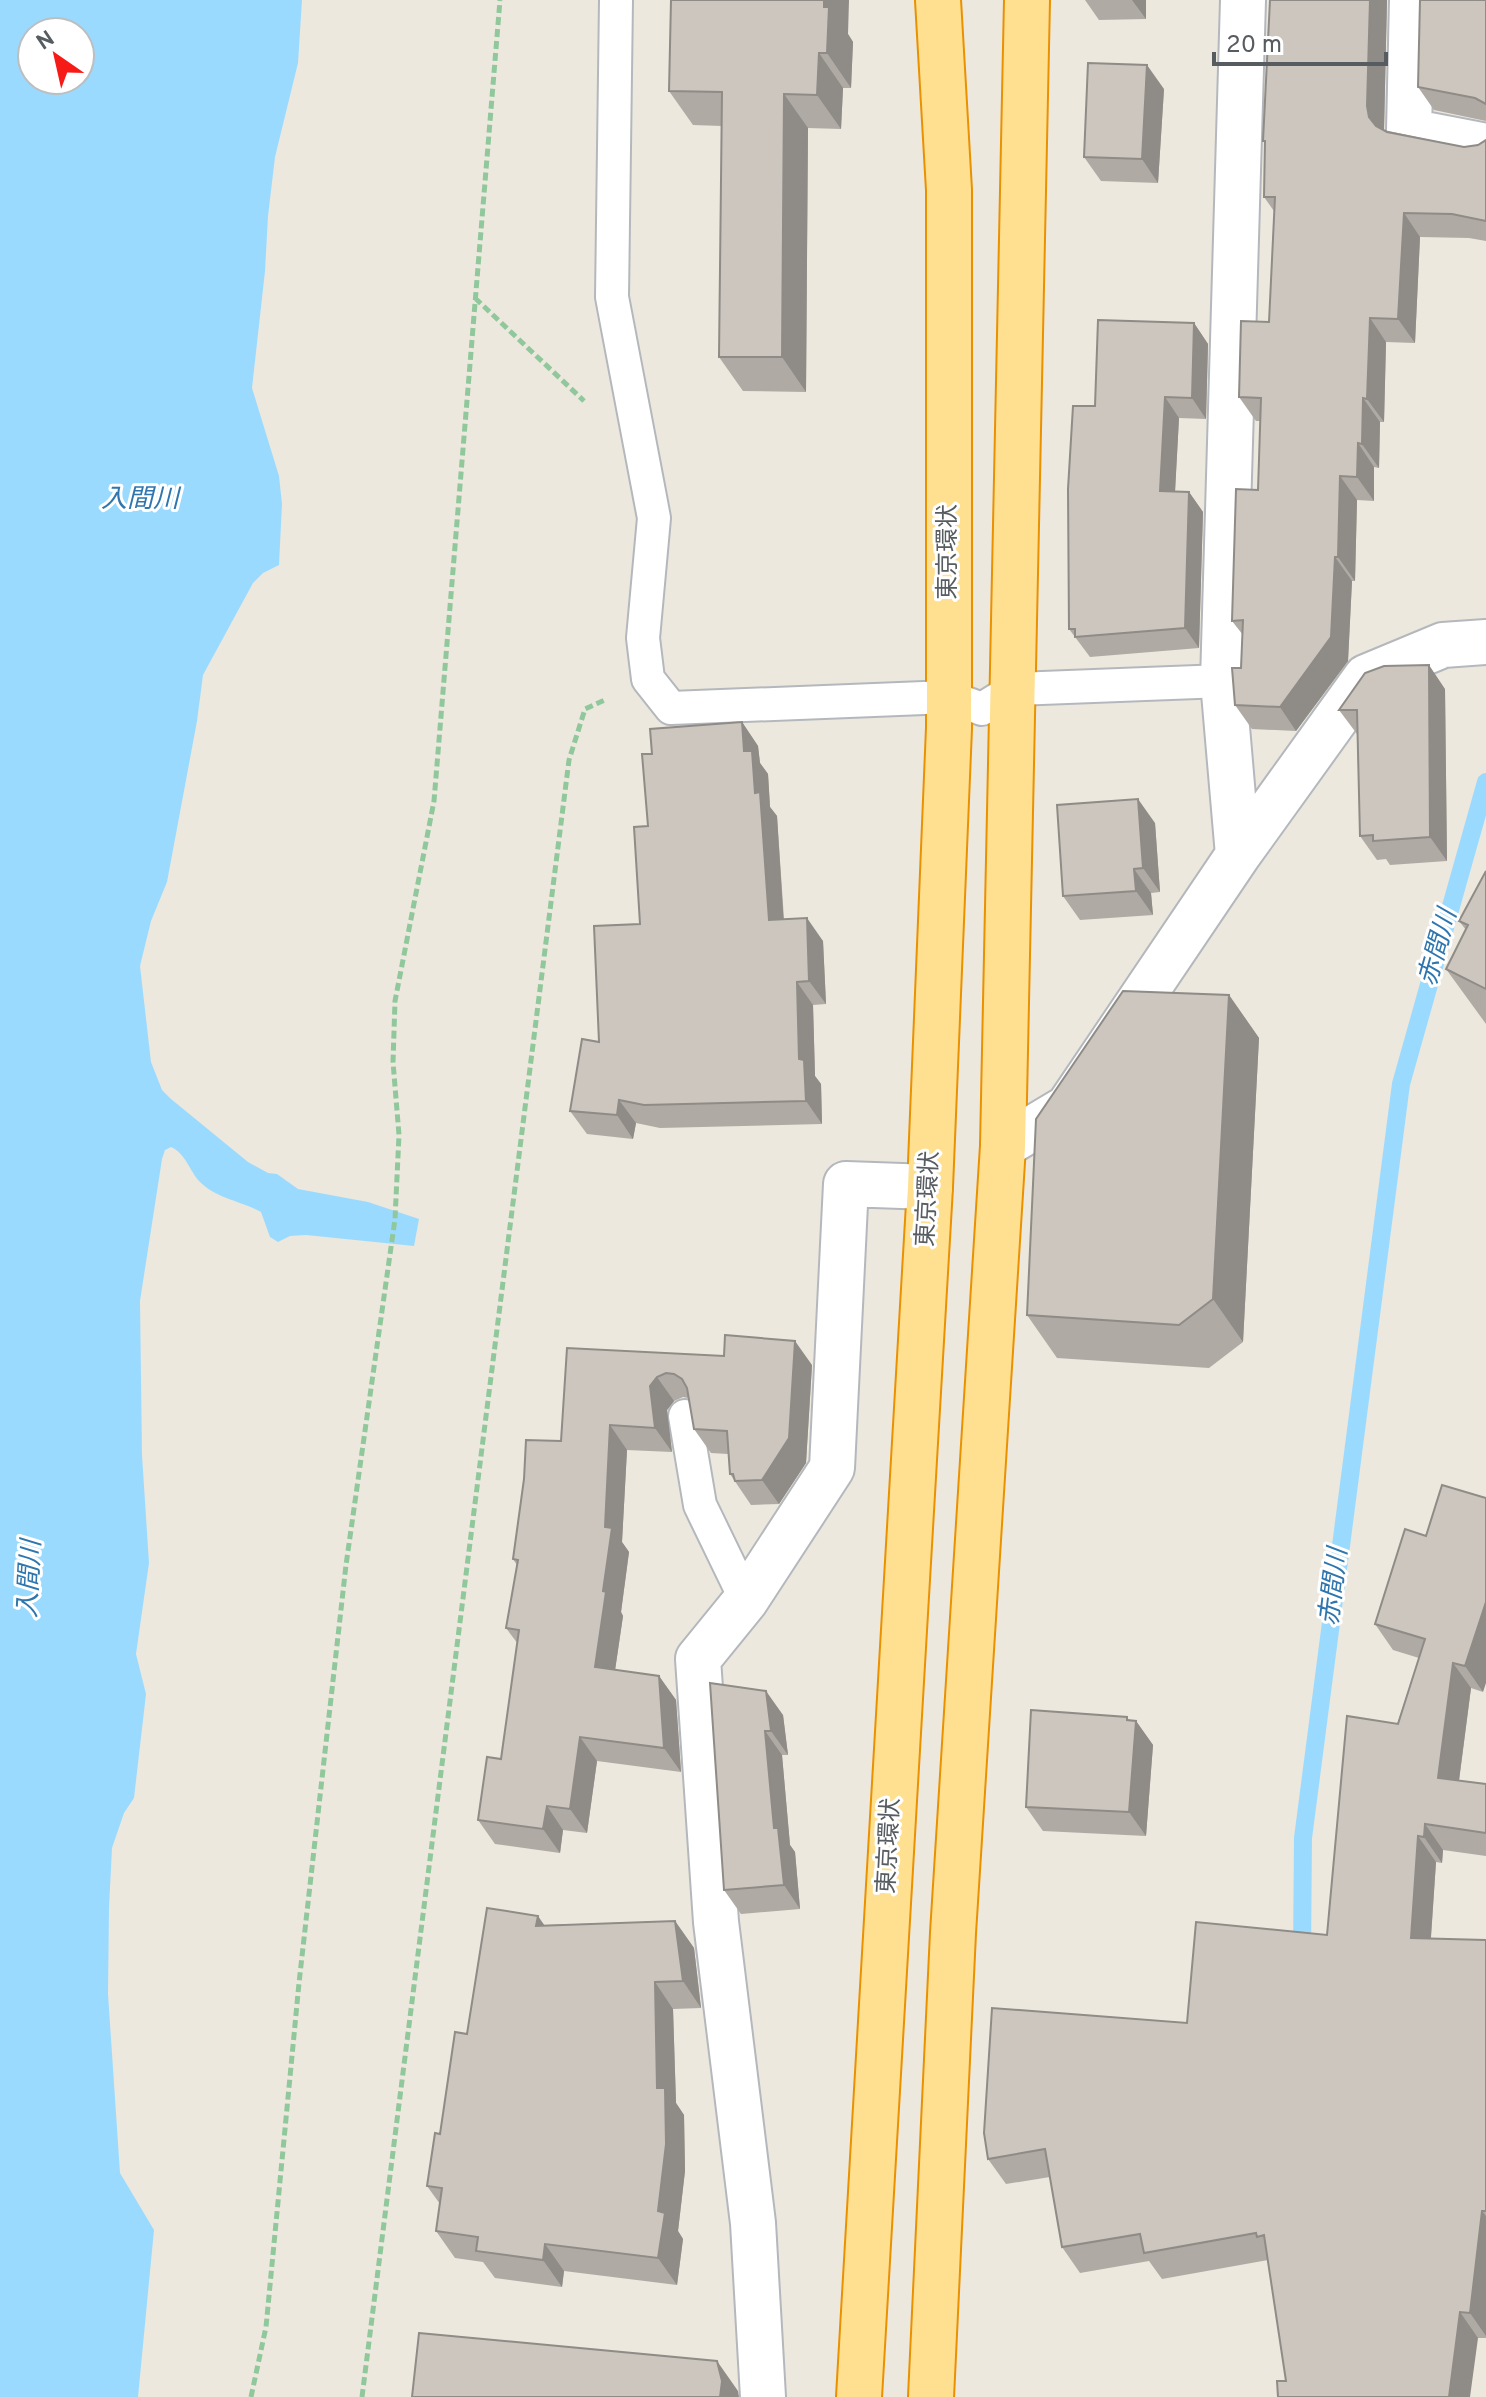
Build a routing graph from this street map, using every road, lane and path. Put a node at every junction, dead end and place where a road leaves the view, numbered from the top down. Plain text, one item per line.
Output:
1 (500, 0) edge
2 (616, 0) edge
3 (938, 0) edge
4 (1027, 0) edge
5 (1243, 0) edge
6 (1412, 0) edge
7 (1486, 146) edge
8 (474, 297) junction
9 (640, 453) junction
10 (1486, 642) edge
11 (648, 679) junction
12 (1223, 681) junction
13 (1014, 689) junction
14 (949, 697) junction
15 (1238, 855) junction
16 (1003, 1146) junction
17 (930, 1187) junction
18 (685, 1416) edge
19 (746, 1600) junction
20 (251, 2397) edge
21 (362, 2397) edge
22 (763, 2397) edge
23 (859, 2397) edge
24 (931, 2397) edge

1 - 8 path
2 - 9 lane
3 - 14 highway, 東京環状
4 - 13 highway
5 - 12 street
6 - 7 street
8 - 9 path
8 - 20 path
9 - 11 lane
10 - 15 street
11 - 14 lane
11 - 21 path
12 - 13 lane
12 - 15 street
13 - 14 lane
13 - 16 highway
14 - 17 highway, 東京環状
15 - 16 street
16 - 24 highway
17 - 19 street
17 - 23 highway, 東京環状
18 - 19 lane
19 - 22 street

